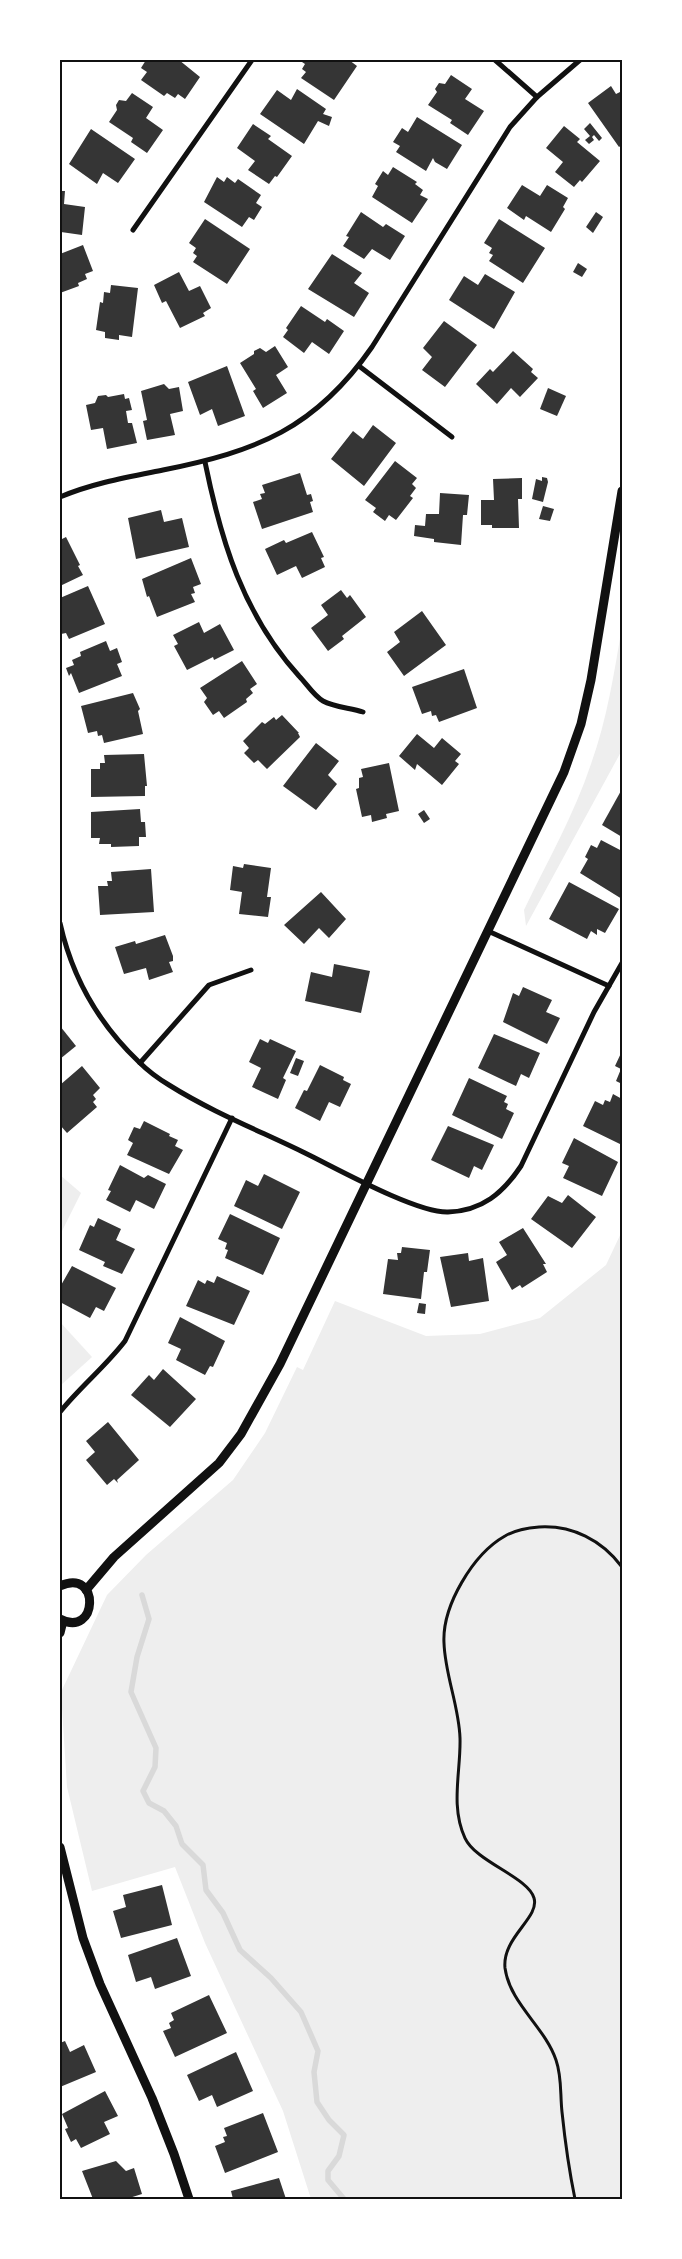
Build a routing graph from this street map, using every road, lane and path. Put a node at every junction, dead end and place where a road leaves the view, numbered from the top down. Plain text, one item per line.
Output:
1 (252, 60) edge
2 (495, 60) edge
3 (580, 60) edge
4 (537, 97) junction
5 (133, 230) dead end
6 (359, 366) junction
7 (452, 437) dead end
8 (205, 462) junction
9 (622, 491) edge
10 (60, 497) edge
11 (364, 712) dead end
12 (60, 923) edge
13 (488, 931) junction
14 (622, 962) edge
15 (251, 970) dead end
16 (609, 986) junction
17 (140, 1063) junction
18 (232, 1118) junction
19 (367, 1183) junction
20 (60, 1412) edge
21 (622, 1566) edge
22 (60, 1586) edge
23 (86, 1590) junction
24 (62, 1620) edge
25 (60, 1633) edge
26 (60, 1847) edge
27 (189, 2199) edge
28 (575, 2199) edge

1 - 5 street
2 - 4 street
3 - 4 street
4 - 6 street
6 - 7 street
6 - 8 street
8 - 10 street
8 - 11 street
9 - 13 street
12 - 17 street
13 - 16 street
13 - 19 street
14 - 16 street
15 - 17 street
16 - 19 street
17 - 18 street
18 - 19 street
18 - 20 street
19 - 23 street
21 - 28 path
22 - 23 street
23 - 24 street
24 - 25 street
26 - 27 street

